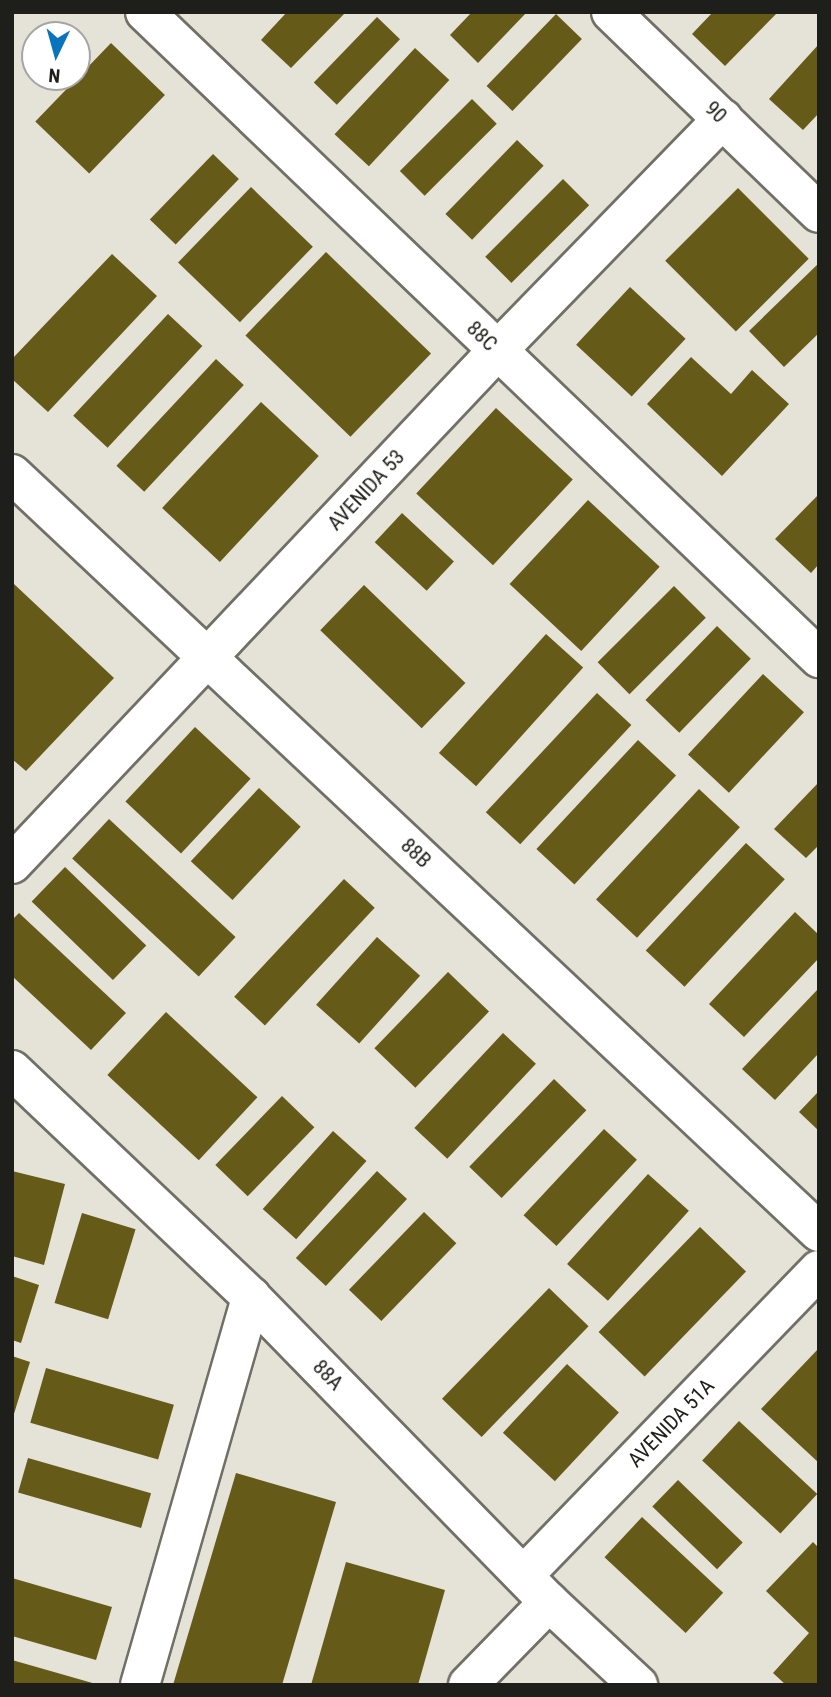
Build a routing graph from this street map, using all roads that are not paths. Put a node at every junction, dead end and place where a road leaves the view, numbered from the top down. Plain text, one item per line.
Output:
1 (145, 12) edge
2 (611, 12) edge
3 (723, 119) junction
4 (819, 213) edge
5 (497, 351) junction
6 (12, 474) edge
7 (208, 657) junction
8 (819, 658) edge
9 (12, 864) edge
10 (12, 1070) edge
11 (819, 1232) edge
12 (819, 1270) edge
13 (251, 1297) junction
14 (524, 1575) junction
15 (550, 1602) junction
16 (140, 1685) edge
17 (468, 1685) edge
18 (638, 1685) edge

1 - 5 street, 88C
2 - 3 street, 90
3 - 4 street, 90
3 - 5 street, AVENIDA 53
5 - 7 street, AVENIDA 53
5 - 8 street, 88C
6 - 7 street, 88B
7 - 9 street, AVENIDA 53
7 - 11 street, 88B
10 - 13 street, 88A
12 - 14 street, AVENIDA 51A
13 - 14 street, 88A
13 - 16 street
14 - 15 street, 88A
15 - 17 street
15 - 18 street, 88A

